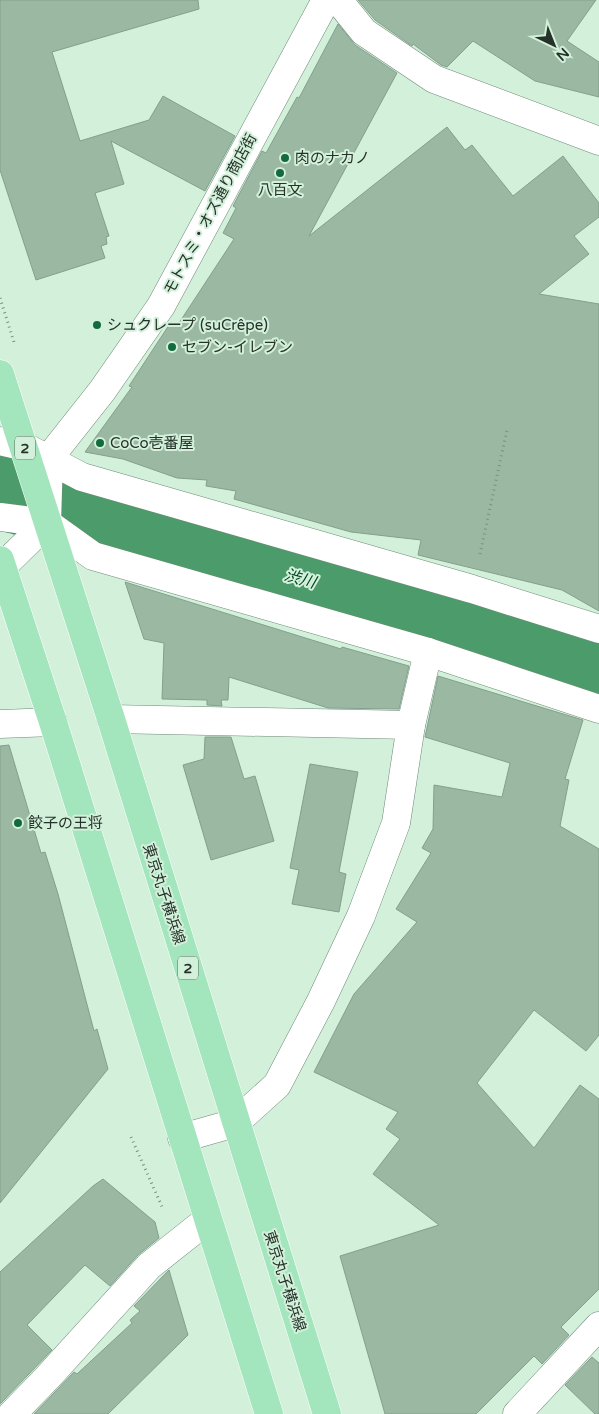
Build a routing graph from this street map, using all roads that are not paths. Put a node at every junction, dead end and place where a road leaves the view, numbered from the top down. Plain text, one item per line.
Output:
1 (326, 0) edge
2 (338, 0) edge
3 (599, 141) edge
4 (0, 374) edge
5 (24, 448) edge
6 (0, 517) edge
7 (47, 523) junction
8 (1, 565) edge
9 (599, 628) edge
10 (428, 652) junction
11 (599, 709) edge
12 (111, 719) junction
13 (53, 722) junction
14 (0, 724) edge
15 (411, 725) junction
16 (235, 1124) junction
17 (182, 1138) junction
18 (207, 1220) junction
19 (599, 1326) edge
20 (12, 1414) edge
21 (269, 1414) edge
22 (327, 1414) edge
23 (517, 1414) edge

1 - 5 street, モトスミ・オズ通り商店街
2 - 3 street
4 - 5 main road, 東京丸子横浜線 / 2
5 - 7 main road, 東京丸子横浜線 / 2
5 - 9 street
6 - 7 street
7 - 8 street
7 - 10 street
7 - 12 main road, 東京丸子横浜線 / 2
8 - 13 main road
10 - 11 street
10 - 15 street
12 - 15 street
12 - 16 main road, 東京丸子横浜線 / 2
13 - 14 street
13 - 17 main road
15 - 16 street
16 - 17 street
16 - 22 main road, 東京丸子横浜線 / 2
17 - 18 main road
18 - 20 street
18 - 21 main road
19 - 23 street

